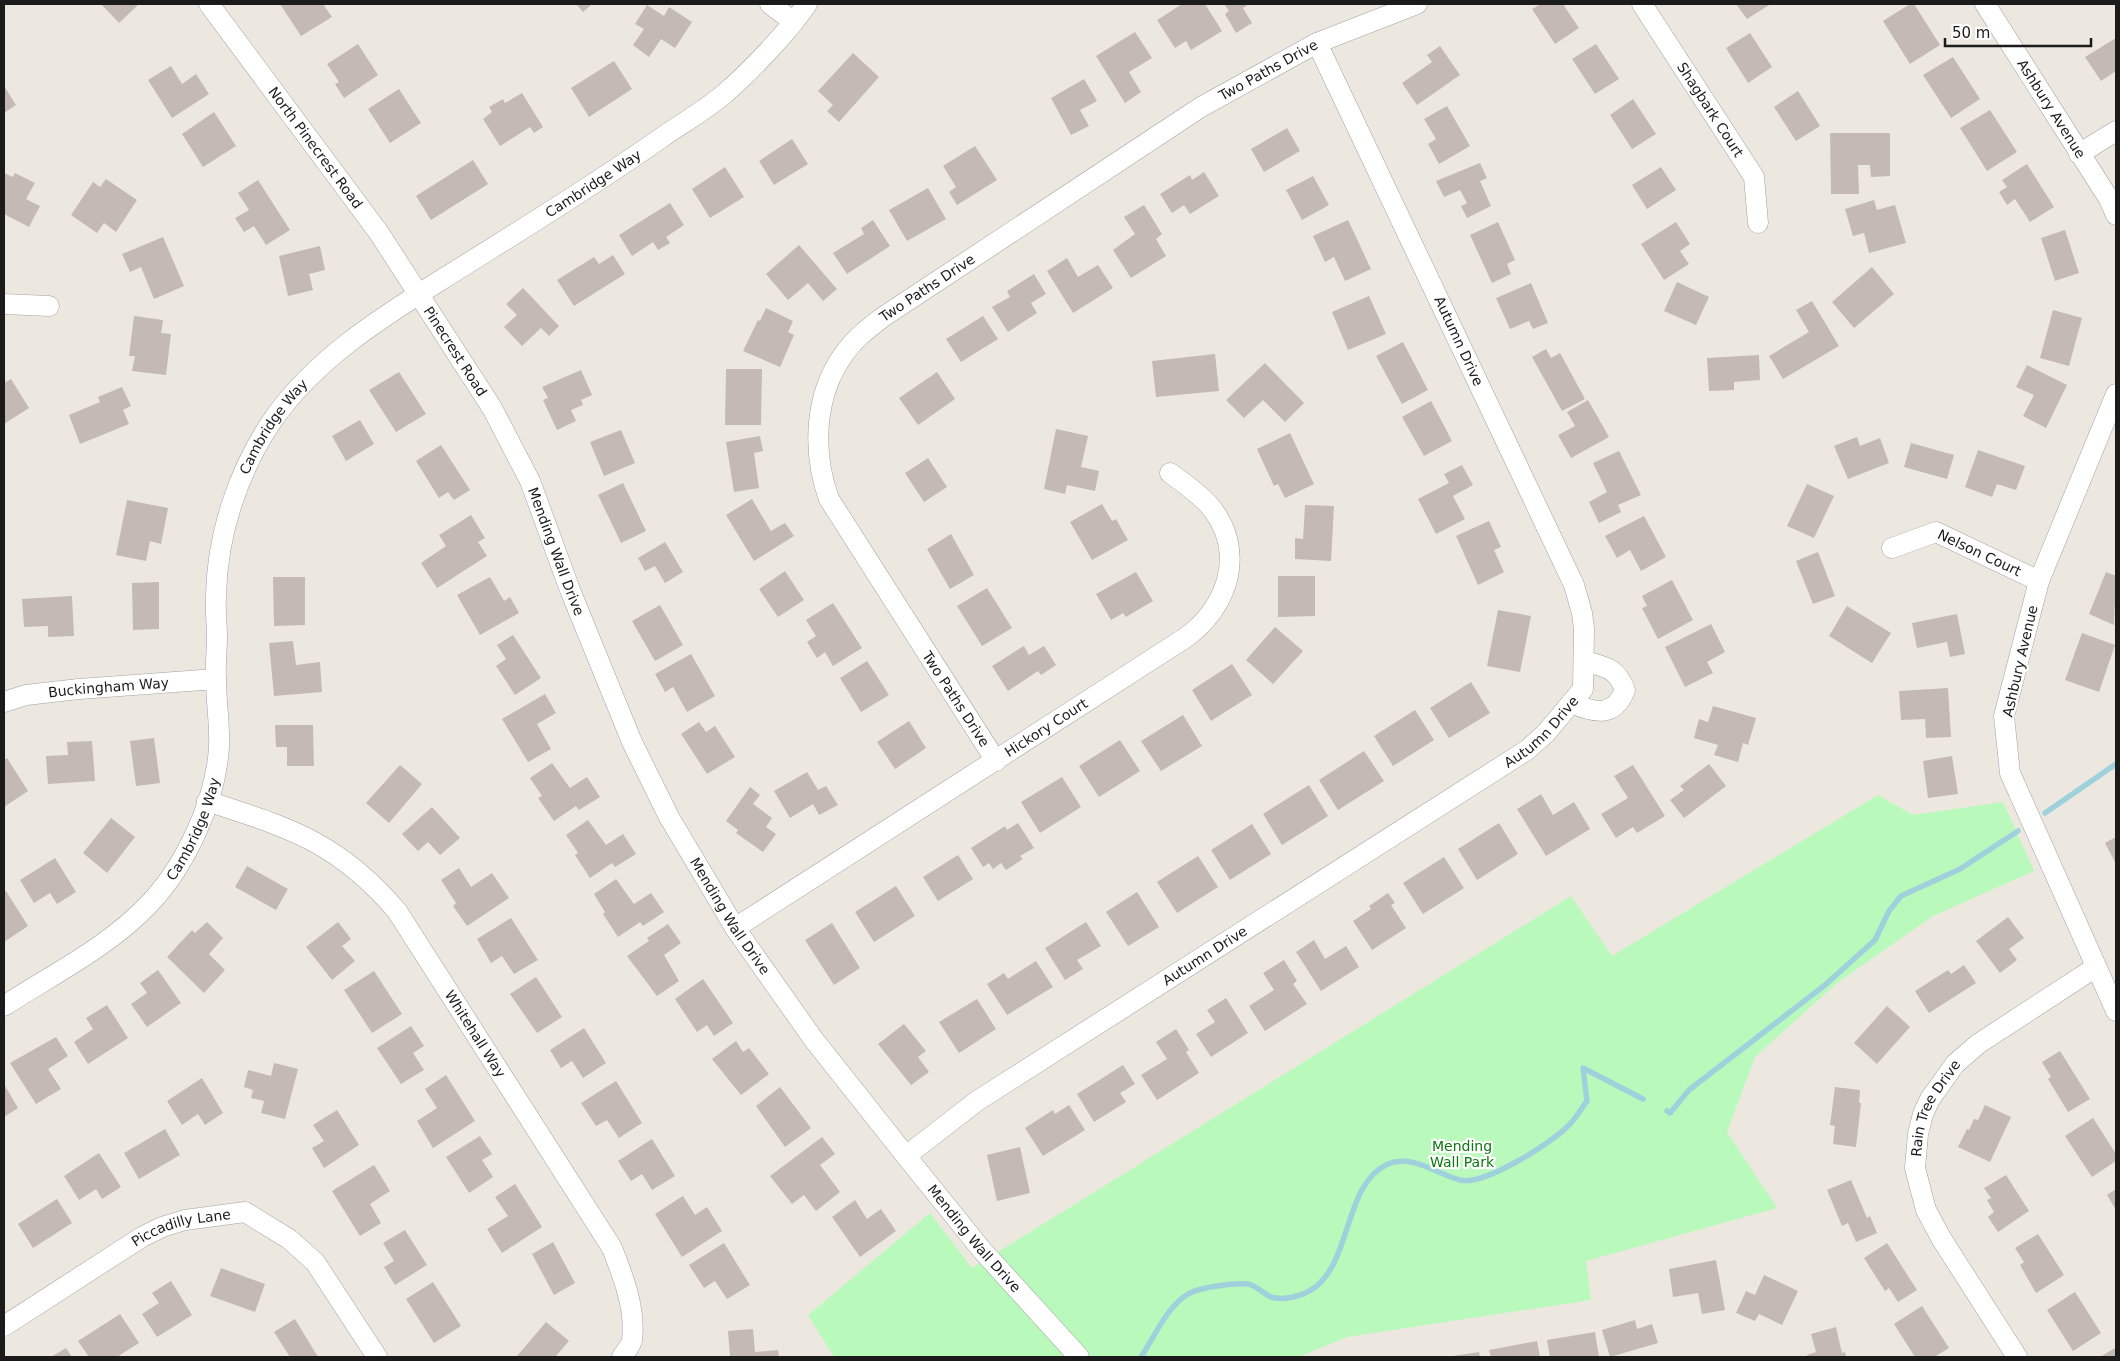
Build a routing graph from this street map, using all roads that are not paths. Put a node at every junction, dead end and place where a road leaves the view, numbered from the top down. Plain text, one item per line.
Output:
1 (209, 4) edge
2 (770, 4) edge
3 (807, 4) edge
4 (1417, 4) edge
5 (1642, 4) edge
6 (1985, 4) edge
7 (794, 22) junction
8 (1317, 43) junction
9 (2116, 131) edge
10 (2079, 154) junction
11 (2116, 214) edge
12 (1758, 223) dead end
13 (419, 294) junction
14 (4, 304) edge
15 (49, 306) dead end
16 (2116, 394) edge
17 (492, 408) joint
18 (1170, 474) dead end
19 (1892, 548) dead end
20 (2039, 581) junction
21 (1584, 661) junction
22 (216, 679) junction
23 (4, 702) edge
24 (1571, 703) junction
25 (996, 761) junction
26 (207, 801) junction
27 (735, 928) junction
28 (2096, 968) junction
29 (4, 1006) edge
30 (2116, 1011) edge
31 (906, 1156) junction
32 (4, 1326) edge
33 (377, 1357) edge
34 (622, 1357) edge
35 (1079, 1357) edge
36 (2017, 1357) edge

1 - 13 street, North Pinecrest Road
2 - 7 street
3 - 7 street, Cambridge Way
4 - 8 street, Two Paths Drive
5 - 12 street, Shagbark Court
6 - 10 street, Ashbury Avenue
7 - 13 street, Cambridge Way
8 - 21 street, Autumn Drive
8 - 25 street, Two Paths Drive
9 - 10 street
10 - 11 street, Ashbury Avenue
13 - 17 street, Pinecrest Road
13 - 22 street, Cambridge Way
14 - 15 street
16 - 20 street, Ashbury Avenue
17 - 27 street, Mending Wall Drive
18 - 25 street, Hickory Court
19 - 20 street, Nelson Court
20 - 28 street, Ashbury Avenue
21 - 24 street, Autumn Drive
21 - 24 street
22 - 23 street, Buckingham Way
22 - 26 street, Cambridge Way
24 - 31 street, Autumn Drive
25 - 27 street, Hickory Court
26 - 29 street, Cambridge Way
26 - 34 street, Whitehall Way
27 - 31 street, Mending Wall Drive
28 - 30 street, Ashbury Avenue
28 - 36 street, Rain Tree Drive
31 - 35 street, Mending Wall Drive
32 - 33 street, Piccadilly Lane

